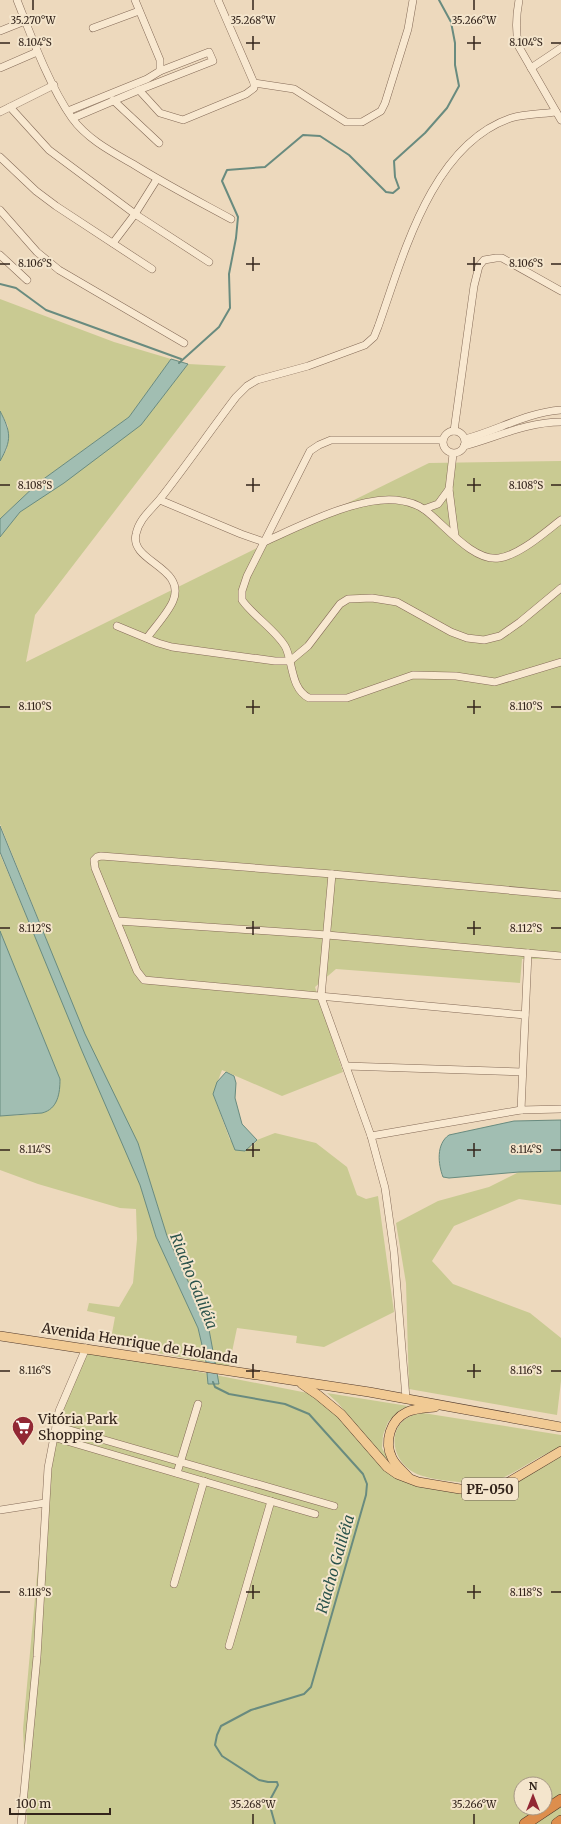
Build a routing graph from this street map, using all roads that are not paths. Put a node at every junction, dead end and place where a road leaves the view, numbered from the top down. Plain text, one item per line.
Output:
1 (17, 0) edge
2 (135, 0) edge
3 (218, 0) edge
4 (413, 0) edge
5 (519, 0) edge
6 (139, 11) junction
7 (25, 20) junction
8 (93, 28) dead end
9 (0, 30) edge
10 (561, 48) edge
11 (38, 52) junction
12 (0, 68) edge
13 (531, 68) junction
14 (160, 71) junction
15 (254, 83) junction
16 (54, 85) junction
17 (139, 90) junction
18 (113, 100) junction
19 (10, 107) junction
20 (68, 111) junction
21 (0, 112) edge
22 (556, 112) junction
23 (72, 118) junction
24 (561, 120) edge
25 (160, 143) dead end
26 (0, 157) edge
27 (157, 179) junction
28 (0, 210) edge
29 (135, 214) junction
30 (231, 219) dead end
31 (113, 243) junction
32 (0, 255) edge
33 (209, 262) dead end
34 (152, 269) dead end
35 (26, 280) dead end
36 (561, 291) edge
37 (184, 343) dead end
38 (561, 410) edge
39 (561, 422) edge
40 (454, 431) junction
41 (443, 440) junction
42 (464, 443) junction
43 (453, 454) junction
44 (449, 489) junction
45 (160, 500) junction
46 (424, 509) junction
47 (561, 520) edge
48 (455, 536) junction
49 (264, 542) junction
50 (561, 588) edge
51 (117, 626) dead end
52 (147, 638) junction
53 (290, 661) junction
54 (561, 662) edge
55 (332, 874) junction
56 (561, 895) edge
57 (118, 921) junction
58 (327, 935) junction
59 (528, 953) junction
60 (561, 956) edge
61 (321, 997) junction
62 (525, 1016) junction
63 (346, 1066) junction
64 (522, 1072) junction
65 (561, 1109) edge
66 (521, 1110) junction
67 (371, 1136) junction
68 (0, 1336) edge
69 (86, 1348) junction
70 (299, 1382) junction
71 (406, 1398) junction
72 (198, 1404) dead end
73 (446, 1406) junction
74 (56, 1426) junction
75 (561, 1427) edge
76 (54, 1437) junction
77 (122, 1445) junction
78 (561, 1451) edge
79 (120, 1456) junction
80 (181, 1462) junction
81 (177, 1473) junction
82 (410, 1479) junction
83 (204, 1481) junction
84 (271, 1501) junction
85 (45, 1503) junction
86 (334, 1506) dead end
87 (0, 1510) edge
88 (315, 1514) dead end
89 (174, 1584) dead end
90 (228, 1646) dead end
91 (561, 1800) edge
92 (561, 1821) edge
93 (21, 1824) edge
94 (525, 1824) edge
95 (557, 1824) edge

1 - 7 street
2 - 6 street
3 - 15 street
4 - 15 street
5 - 13 street
6 - 8 street
6 - 14 street
7 - 9 street
7 - 11 street
10 - 13 street
11 - 12 street
11 - 16 street
13 - 22 street
14 - 17 street
14 - 20 street
15 - 17 street
16 - 19 street
16 - 20 street
17 - 18 street
18 - 23 street
18 - 25 street
19 - 21 street
19 - 29 street
20 - 23 street
22 - 24 street
22 - 45 street
23 - 27 street
26 - 31 street
27 - 29 street
27 - 30 street
28 - 37 street
29 - 31 street
29 - 33 street
31 - 34 street
32 - 35 street
36 - 40 street
38 - 42 street
39 - 42 street
40 - 41 street
40 - 42 street
41 - 43 street
41 - 49 street
42 - 43 street
43 - 44 street
44 - 46 street
44 - 48 street
45 - 49 street
45 - 52 street
46 - 48 street
46 - 49 street
47 - 48 street
49 - 53 street
50 - 53 street
51 - 52 street
52 - 53 street
53 - 54 street
55 - 56 street
55 - 57 street
55 - 58 street
57 - 58 street
57 - 61 street
58 - 59 street
58 - 61 street
59 - 60 street
59 - 62 street
61 - 62 street
61 - 63 street
62 - 64 street
63 - 64 street
63 - 67 street
64 - 66 street
65 - 66 street
66 - 67 street
67 - 71 street
68 - 69 main road, Avenida Henrique de Holanda
69 - 70 main road, Avenida Henrique de Holanda
69 - 74 street
70 - 71 main road, Avenida Henrique de Holanda
70 - 82 main road, Avenida Henrique de Holanda
71 - 73 main road, Avenida Henrique de Holanda
72 - 80 street
73 - 75 main road, Avenida Henrique de Holanda
73 - 82 main road
74 - 76 street
74 - 77 street
76 - 79 street
76 - 85 street
77 - 79 street
77 - 80 street
78 - 82 main road, Avenida Henrique de Holanda / PE-050
79 - 81 street
80 - 81 street
80 - 86 street
81 - 83 street
83 - 84 street
83 - 89 street
84 - 88 street
84 - 90 street
85 - 87 street
85 - 93 street
91 - 94 highway
92 - 95 highway

